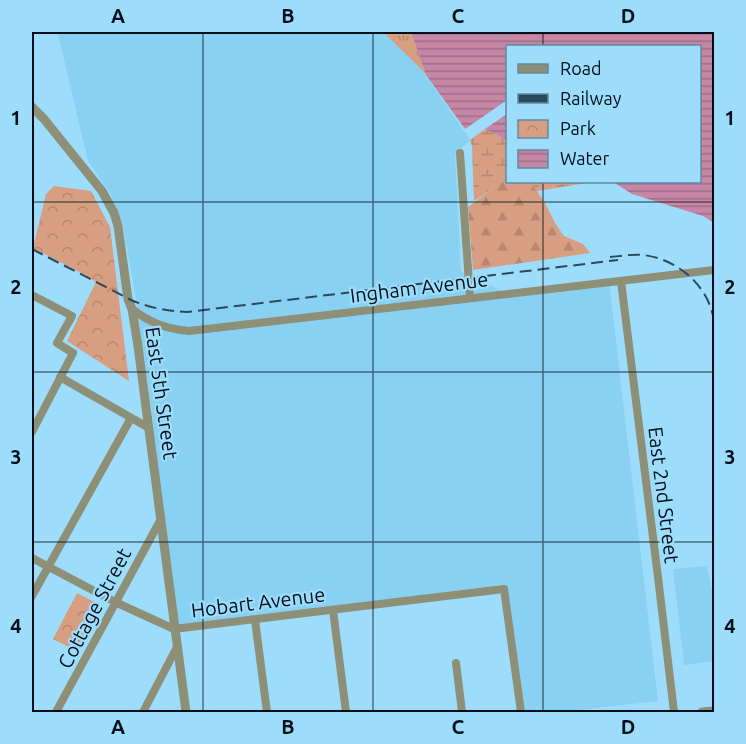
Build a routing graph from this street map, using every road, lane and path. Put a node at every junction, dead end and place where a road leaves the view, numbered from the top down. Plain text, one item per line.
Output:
1 (32, 107) edge
2 (460, 153) dead end
3 (714, 270) edge
4 (621, 281) junction
5 (32, 295) edge
6 (470, 298) junction
7 (132, 309) junction
8 (60, 377) junction
9 (131, 418) junction
10 (150, 428) junction
11 (32, 432) edge
12 (161, 519) junction
13 (32, 558) edge
14 (47, 566) junction
15 (32, 596) edge
16 (115, 602) junction
17 (333, 610) junction
18 (255, 620) junction
19 (174, 629) junction
20 (178, 647) junction
21 (456, 663) dead end
22 (714, 711) edge
23 (56, 712) edge
24 (143, 712) edge
25 (186, 712) edge
26 (267, 712) edge
27 (346, 712) edge
28 (462, 712) edge
29 (521, 712) edge
30 (674, 712) edge
31 (702, 712) edge

1 - 7 street, East 5th Street
2 - 6 street
3 - 4 street, Ingham Avenue
4 - 6 street, Ingham Avenue
4 - 30 street, East 2nd Street
5 - 8 street
6 - 7 street, Ingham Avenue
7 - 10 street, East 5th Street
8 - 9 street
8 - 11 street
9 - 10 street
9 - 14 street
10 - 12 street, East 5th Street
12 - 16 street, Cottage Street
12 - 19 street, East 5th Street
13 - 14 street, Hobart Avenue
14 - 15 street
14 - 16 street, Hobart Avenue
16 - 19 street, Hobart Avenue
16 - 23 street, Cottage Street
17 - 18 street, Hobart Avenue
17 - 27 street
17 - 29 street, Hobart Avenue
18 - 19 street, Hobart Avenue
18 - 26 street
19 - 20 street, East 5th Street
20 - 24 street
20 - 25 street, East 5th Street
21 - 28 street
22 - 31 street

